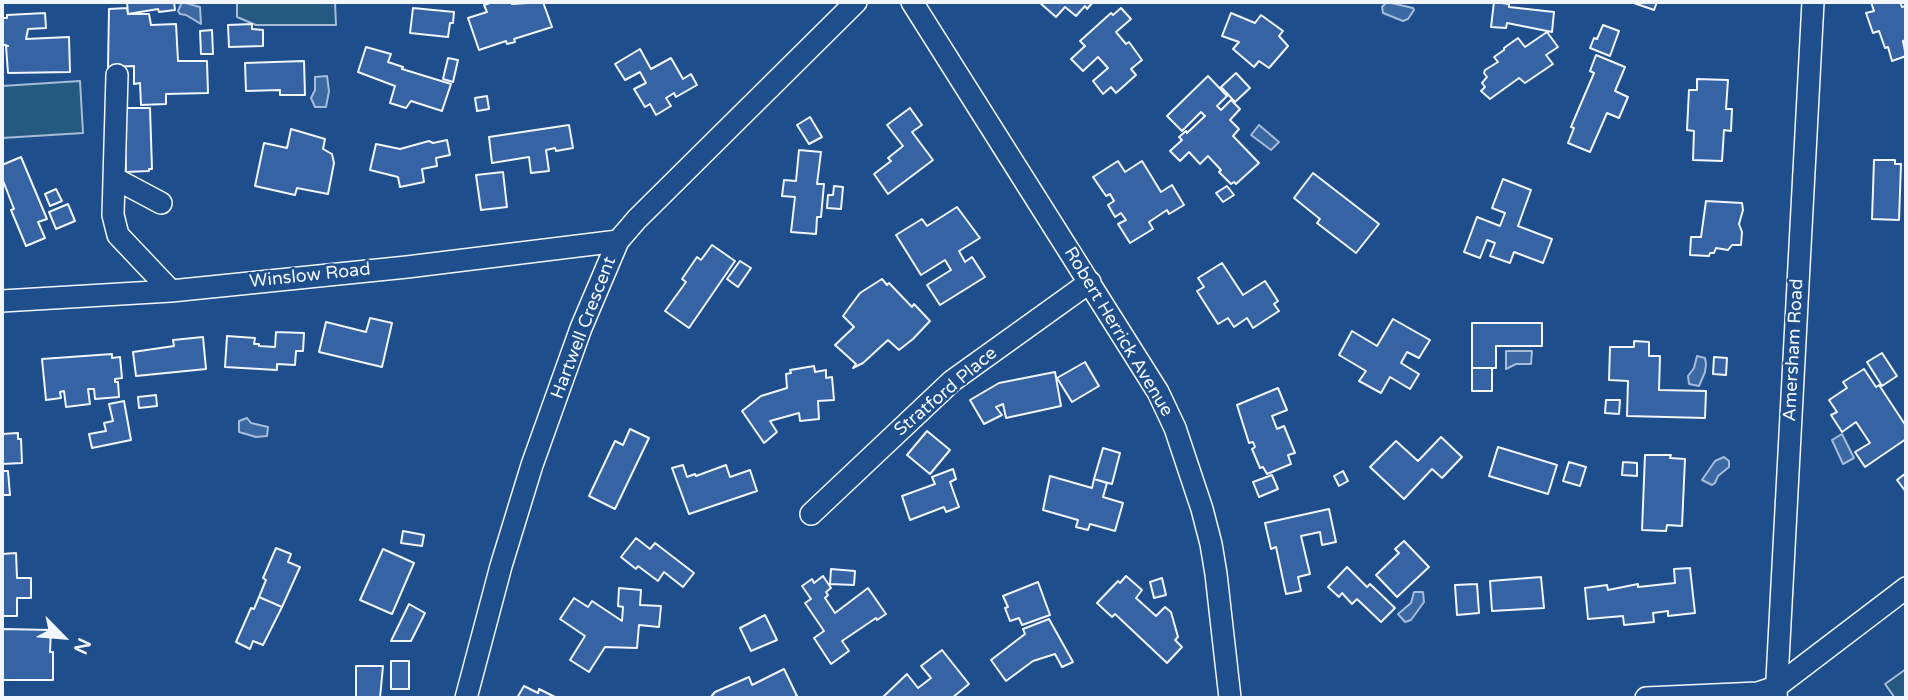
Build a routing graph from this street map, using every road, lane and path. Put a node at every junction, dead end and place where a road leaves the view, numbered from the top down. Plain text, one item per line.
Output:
1 (856, 2) edge
2 (912, 2) edge
3 (1813, 2) edge
4 (117, 75) dead end
5 (114, 178) junction
6 (162, 203) dead end
7 (618, 241) junction
8 (1090, 282) junction
9 (170, 290) junction
10 (2, 301) edge
11 (811, 514) dead end
12 (1906, 588) edge
13 (1776, 693) edge
14 (466, 698) edge
15 (1230, 698) edge
16 (1646, 698) edge

1 - 7 street, Hartwell Crescent
2 - 8 street, Robert Herrick Avenue
3 - 13 street, Amersham Road
4 - 5 street
5 - 6 street
5 - 9 street
7 - 9 street, Winslow Road
7 - 14 street, Hartwell Crescent
8 - 11 street, Stratford Place
8 - 15 street, Robert Herrick Avenue
9 - 10 street, Winslow Road
12 - 13 street
13 - 16 street

